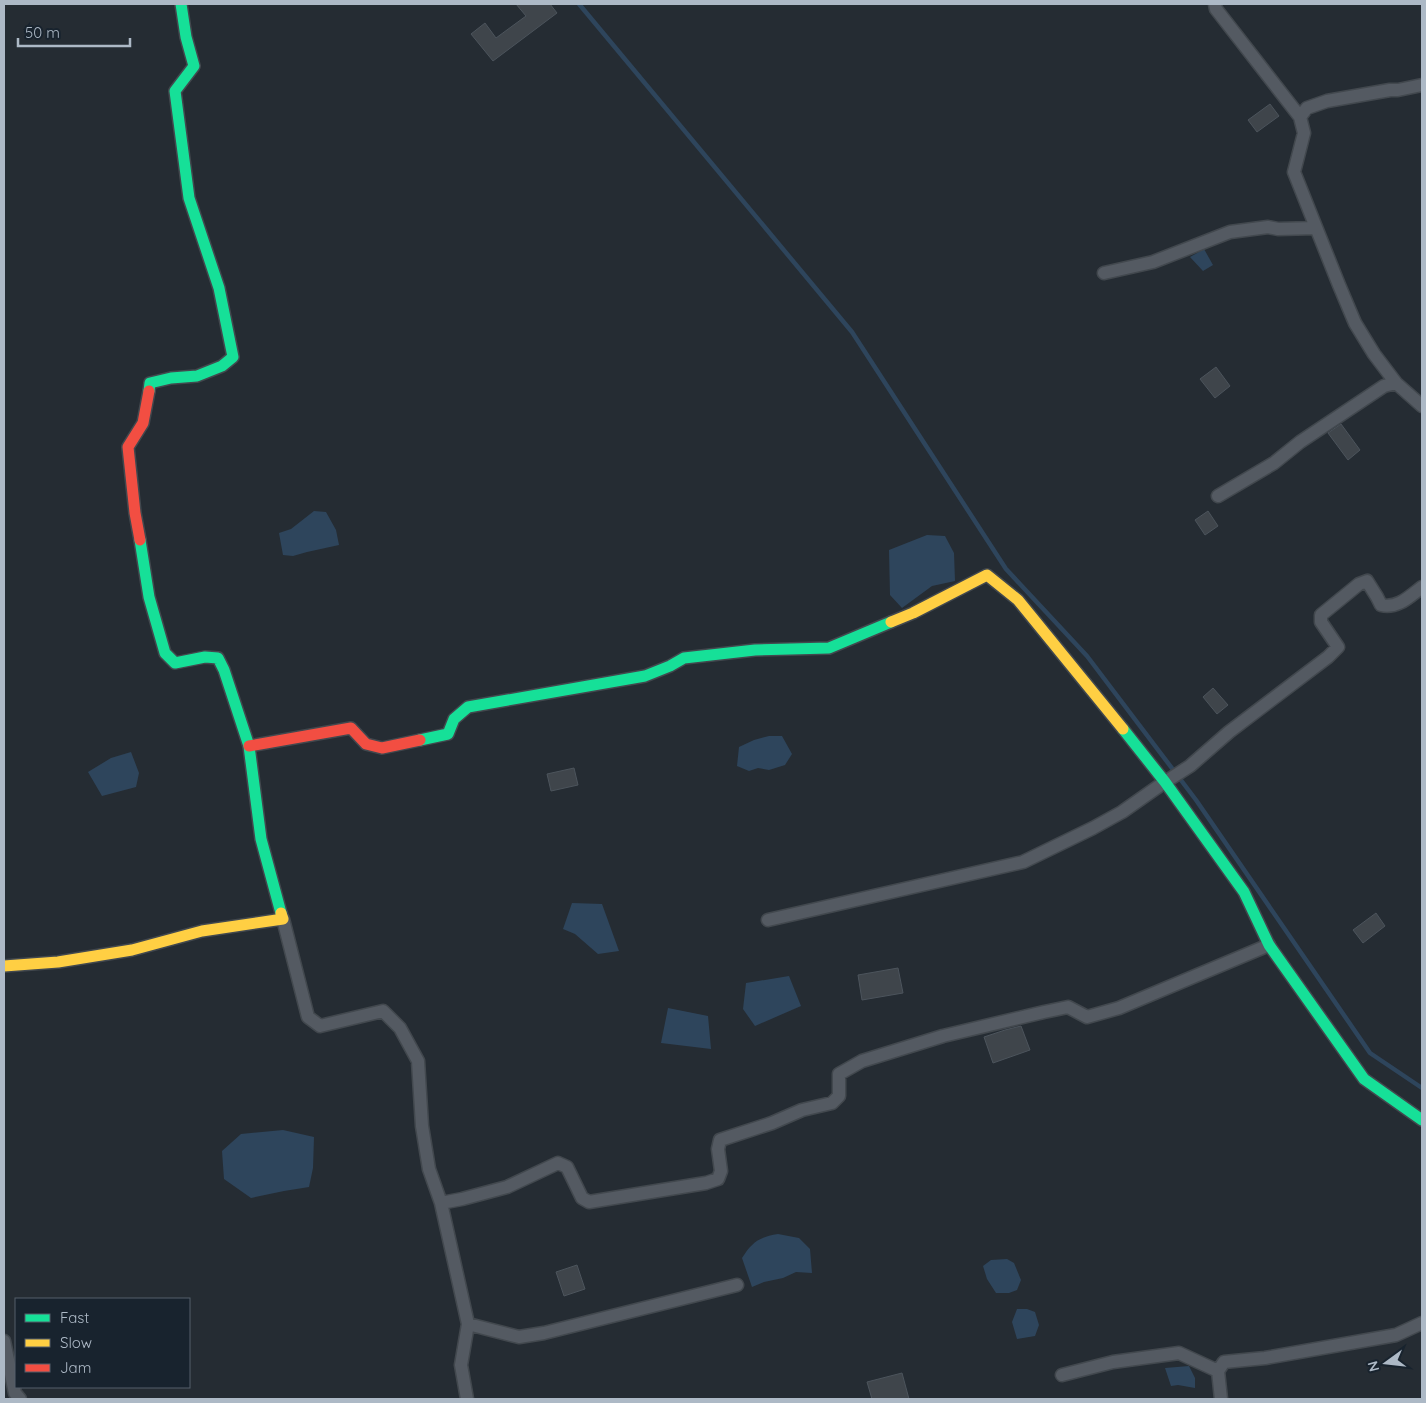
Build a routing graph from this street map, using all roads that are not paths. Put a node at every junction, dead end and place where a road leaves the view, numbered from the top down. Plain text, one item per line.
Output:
1 (181, 4) edge
2 (1215, 4) edge
3 (1422, 85) edge
4 (1300, 117) junction
5 (1316, 228) junction
6 (1104, 273) dead end
7 (1396, 383) junction
8 (1422, 406) edge
9 (1218, 496) dead end
10 (1422, 586) edge
11 (249, 746) junction
12 (1172, 777) junction
13 (283, 919) junction
14 (768, 920) dead end
15 (1268, 945) junction
16 (4, 966) edge
17 (1422, 1120) edge
18 (441, 1203) junction
19 (737, 1285) dead end
20 (1422, 1322) edge
21 (468, 1324) junction
22 (4, 1342) edge
23 (1218, 1371) junction
24 (1062, 1375) dead end
25 (20, 1399) edge
26 (467, 1399) edge
27 (1221, 1399) edge

1 - 11 street
2 - 4 street
3 - 4 street
4 - 5 street
5 - 6 street
5 - 7 street
7 - 8 street
7 - 9 street
10 - 12 street
11 - 12 street
11 - 13 street
12 - 14 street
12 - 15 street
13 - 16 street
13 - 18 street
15 - 17 street
15 - 18 street
18 - 21 street
19 - 21 street
20 - 23 street
21 - 26 street
22 - 25 street
23 - 24 street
23 - 27 street

